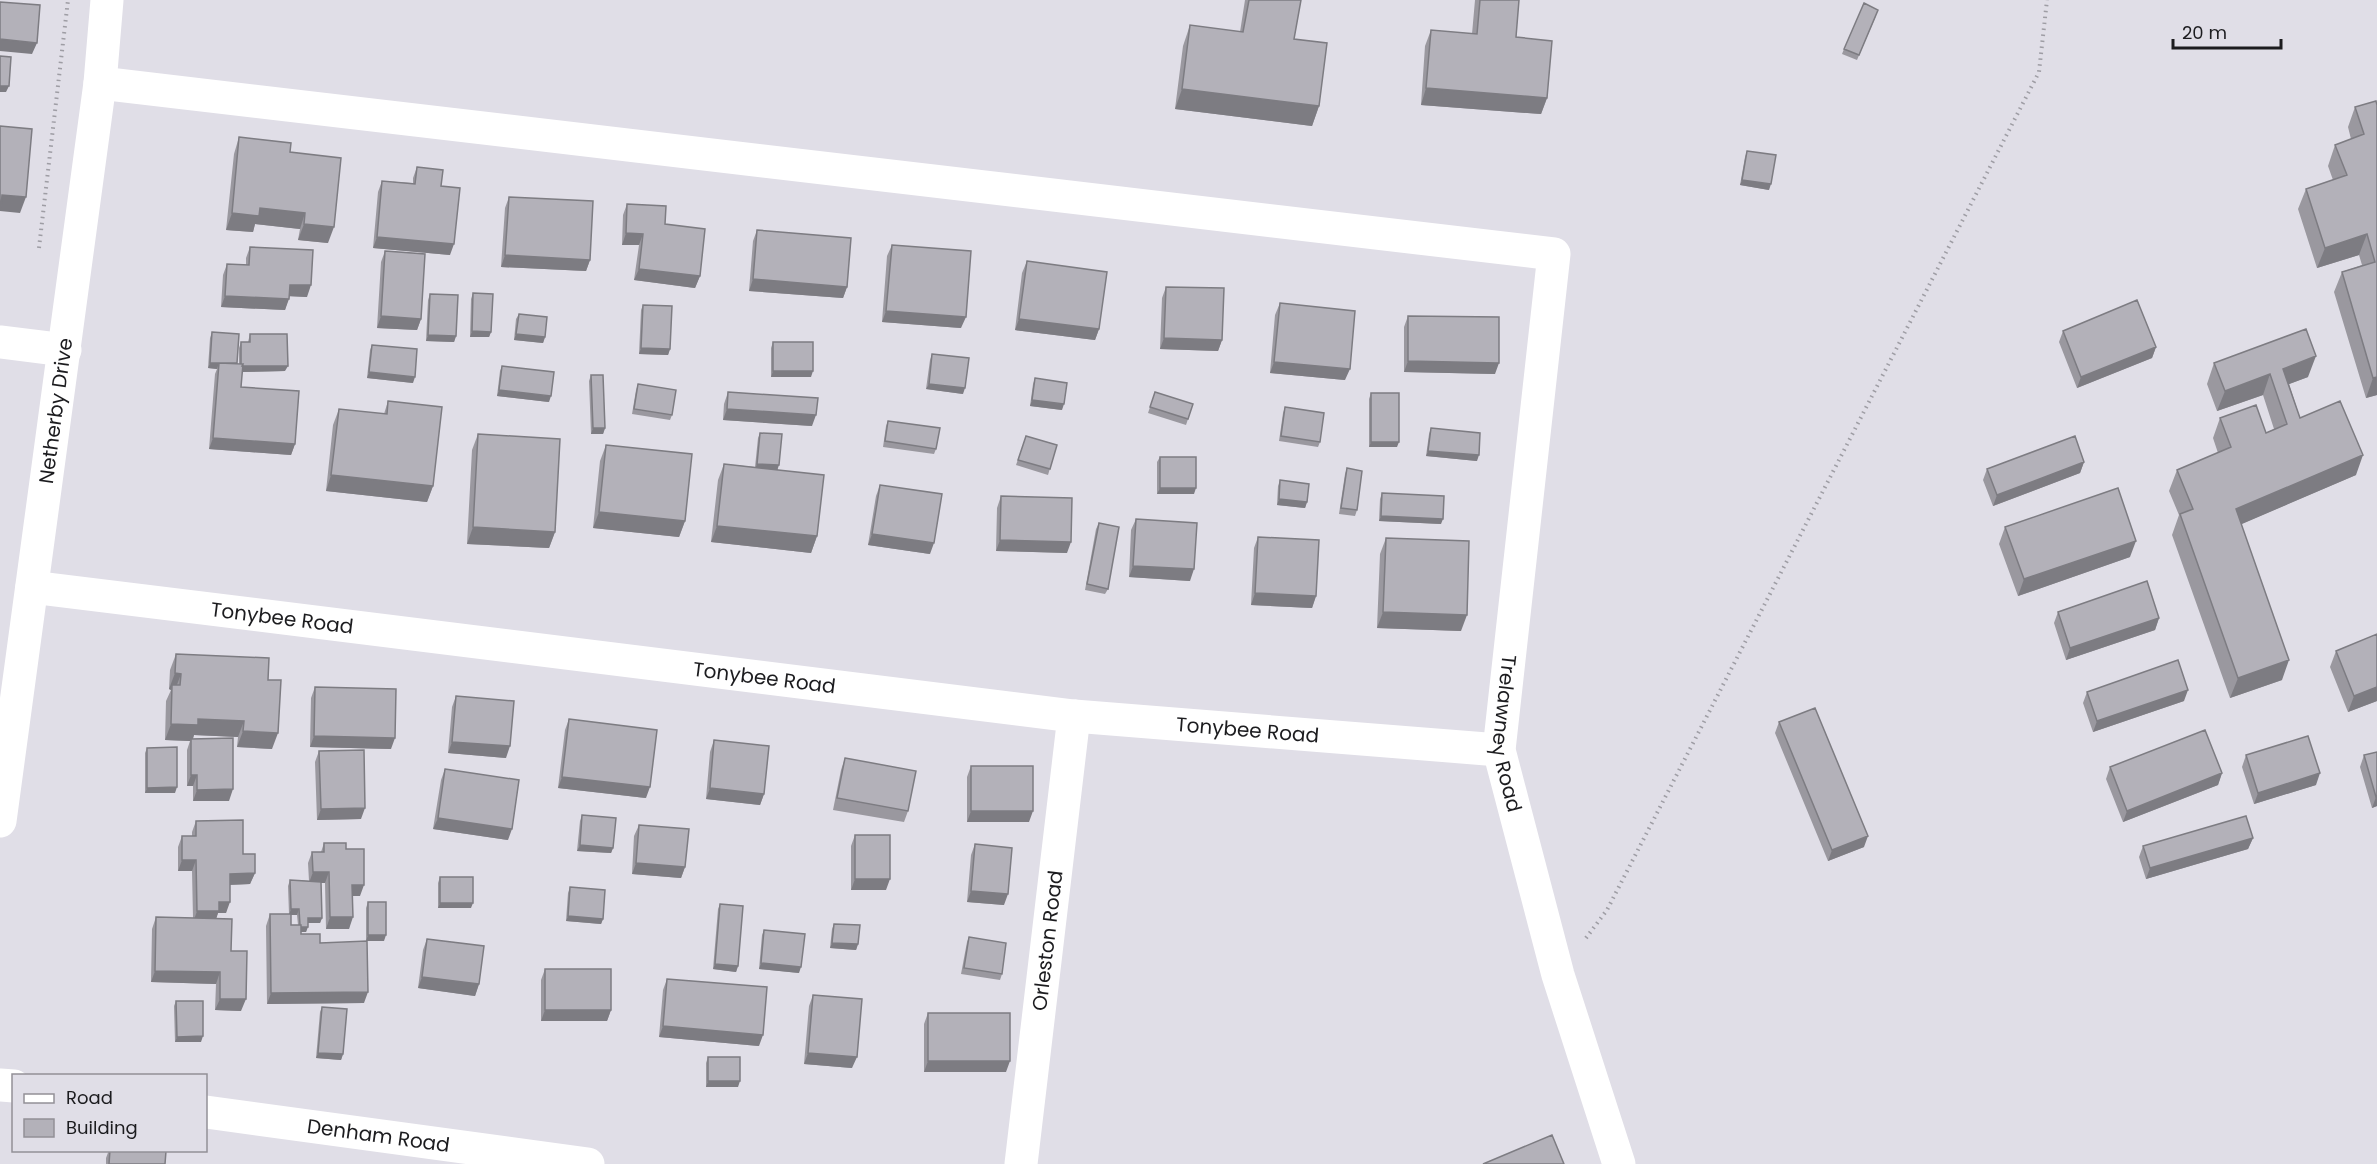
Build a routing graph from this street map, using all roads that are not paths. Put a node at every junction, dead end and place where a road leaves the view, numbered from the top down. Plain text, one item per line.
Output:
1 (107, 0) edge
2 (100, 83) junction
3 (0, 342) edge
4 (65, 350) junction
5 (32, 587) junction
6 (1074, 716) junction
7 (1499, 750) junction
8 (0, 821) edge
9 (207, 1112) edge
10 (588, 1164) edge
11 (1021, 1164) edge
12 (1619, 1164) edge

1 - 2 street, Netherby Drive
2 - 4 street, Netherby Drive
2 - 7 street, Trelawney Road
3 - 4 street
4 - 5 street, Netherby Drive
5 - 6 street, Tonybee Road
5 - 8 street, Netherby Drive
6 - 7 street, Tonybee Road
6 - 11 street, Orleston Road
7 - 12 street, Trelawney Road
9 - 10 street, Denham Road

